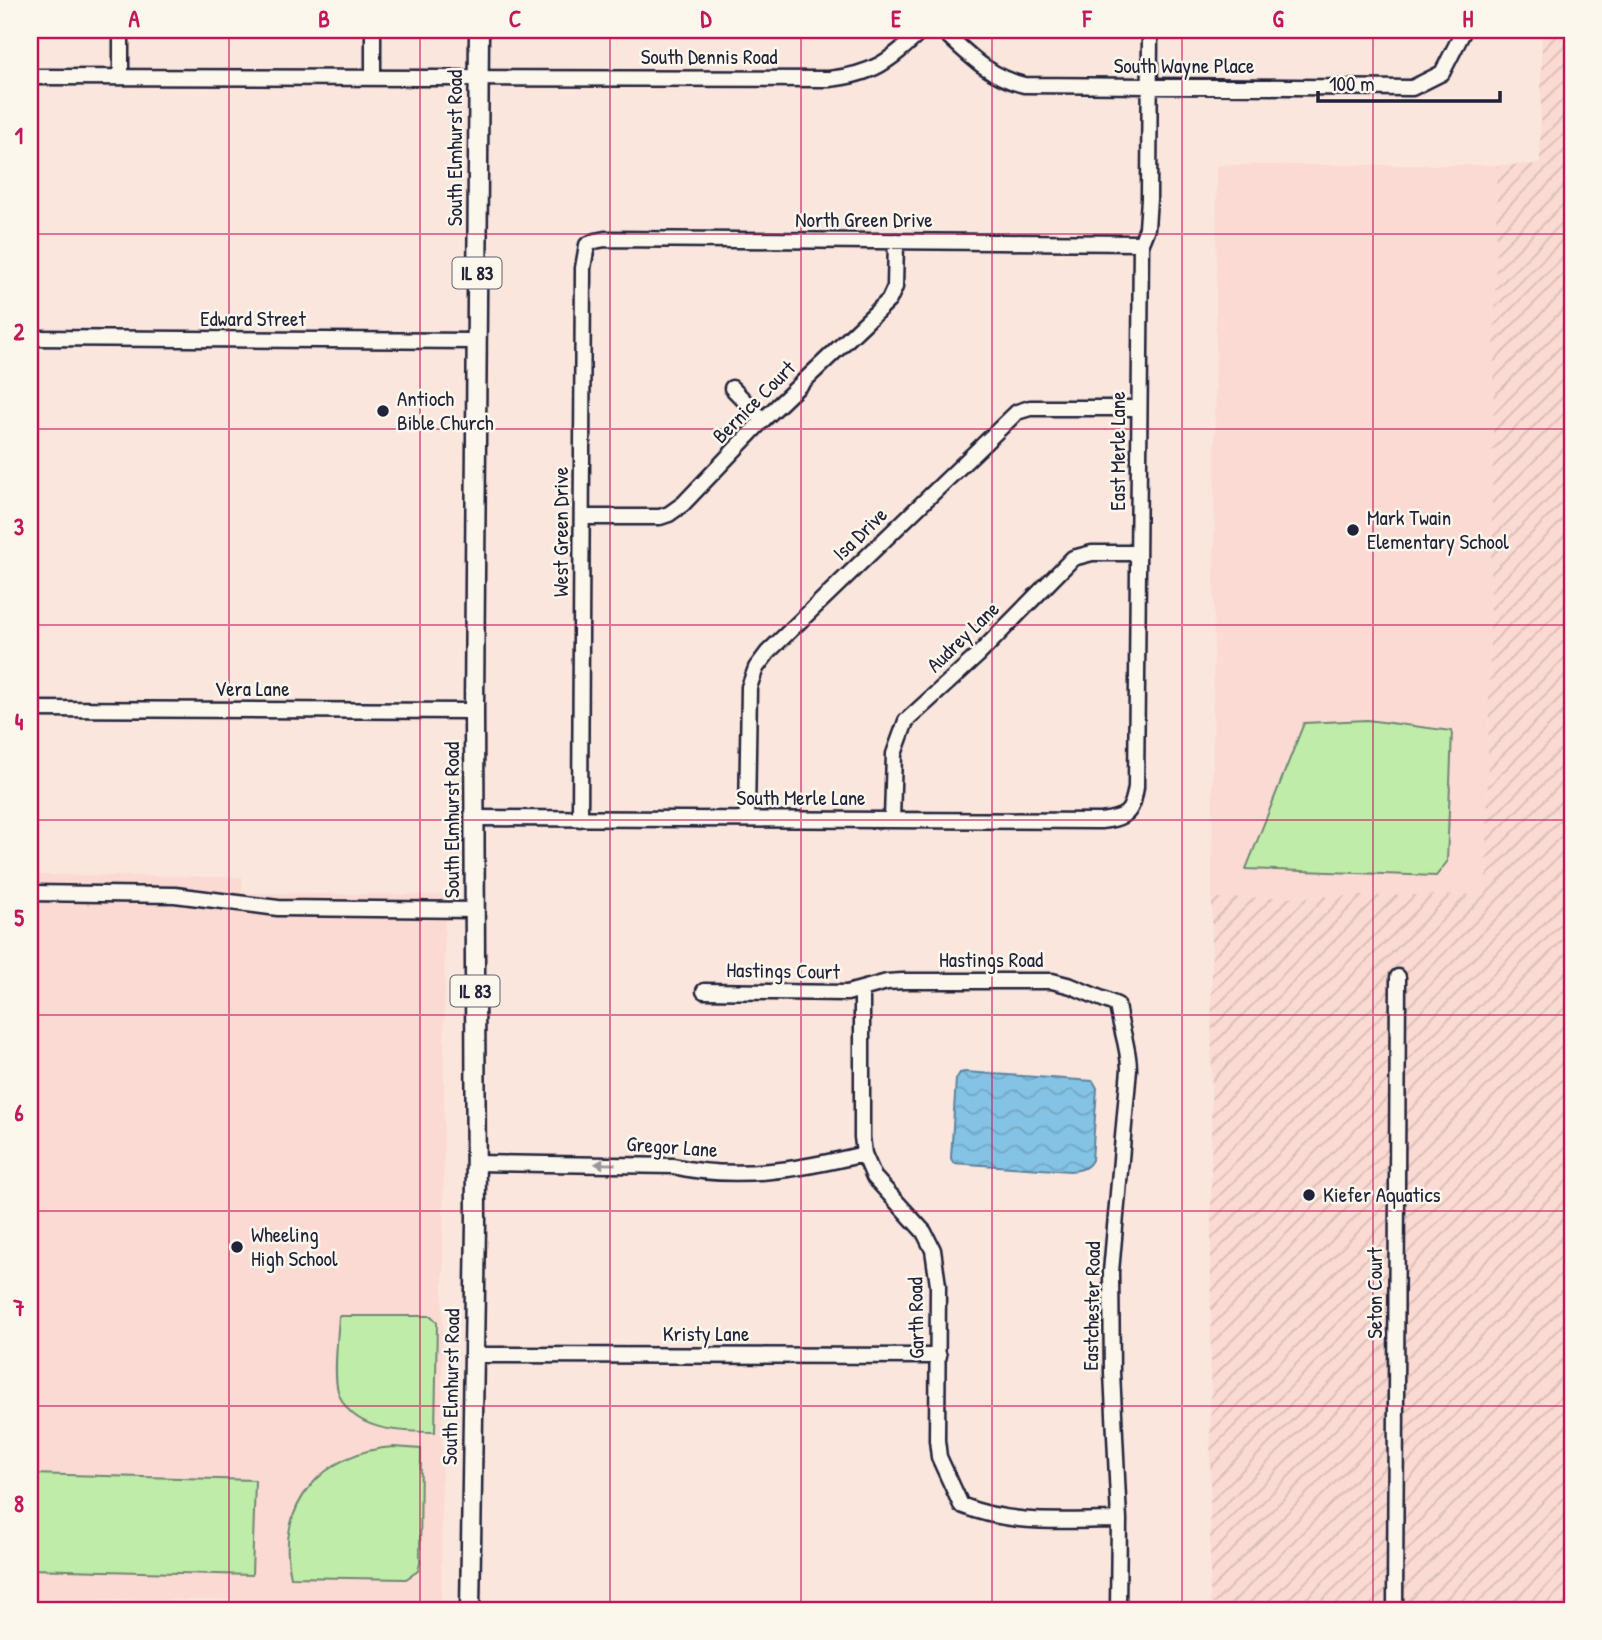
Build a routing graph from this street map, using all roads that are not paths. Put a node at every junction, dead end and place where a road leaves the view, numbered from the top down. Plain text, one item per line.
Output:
1 (121, 30) edge
2 (373, 30) edge
3 (479, 30) edge
4 (923, 30) edge
5 (942, 30) edge
6 (1150, 30) edge
7 (1464, 30) edge
8 (121, 76) junction
9 (30, 77) edge
10 (373, 78) junction
11 (479, 78) junction
12 (1150, 86) junction
13 (896, 241) junction
14 (1141, 243) junction
15 (587, 246) joint
16 (30, 338) edge
17 (476, 341) junction
18 (732, 388) dead end
19 (1138, 408) junction
20 (763, 420) junction
21 (582, 517) junction
22 (1138, 552) junction
23 (30, 709) edge
24 (474, 711) junction
25 (1127, 815) joint
26 (475, 818) junction
27 (747, 818) junction
28 (580, 819) junction
29 (892, 819) junction
30 (30, 893) edge
31 (475, 910) junction
32 (1398, 977) dead end
33 (704, 991) dead end
34 (862, 991) junction
35 (1117, 1005) joint
36 (864, 1154) junction
37 (476, 1163) junction
38 (474, 1355) junction
39 (939, 1356) junction
40 (1119, 1520) junction
41 (470, 1610) edge
42 (1118, 1610) edge
43 (1395, 1610) edge

1 - 8 street
2 - 10 street
3 - 11 main road, South Elmhurst Road / IL 83
4 - 11 street, South Dennis Road
5 - 12 street, South Wayne Place
6 - 12 street, East Merle Lane
7 - 12 street, South Wayne Place
8 - 9 street, South Dennis Road
8 - 10 street, South Dennis Road
10 - 11 street, South Dennis Road
11 - 17 main road, South Elmhurst Road / IL 83
12 - 14 street, East Merle Lane
13 - 14 street, North Green Drive
13 - 15 street, North Green Drive
13 - 20 street, Bernice Court
14 - 19 street, East Merle Lane
15 - 21 street, West Green Drive
16 - 17 street, Edward Street
17 - 24 main road, South Elmhurst Road / IL 83
18 - 20 street
19 - 22 street, East Merle Lane
19 - 27 street, Isa Drive
20 - 21 street, Bernice Court
21 - 28 street, West Green Drive
22 - 25 street, East Merle Lane
22 - 29 street, Audrey Lane
23 - 24 street, Vera Lane
24 - 26 main road, South Elmhurst Road / IL 83
25 - 29 street, South Merle Lane
26 - 28 street, South Merle Lane
26 - 31 main road, South Elmhurst Road / IL 83
27 - 28 street, South Merle Lane
27 - 29 street, South Merle Lane
30 - 31 street
31 - 37 main road, South Elmhurst Road / IL 83
32 - 43 street, Seton Court
33 - 34 street, Hastings Court
34 - 35 street, Hastings Road
34 - 36 street, Garth Road
35 - 40 street, Eastchester Road
36 -> 37 street, Gregor Lane
36 - 39 street, Garth Road
37 - 38 main road, South Elmhurst Road / IL 83
38 - 39 street, Kristy Lane
38 - 41 main road, South Elmhurst Road / IL 83
39 - 40 street, Garth Road
40 - 42 street, Eastchester Road

